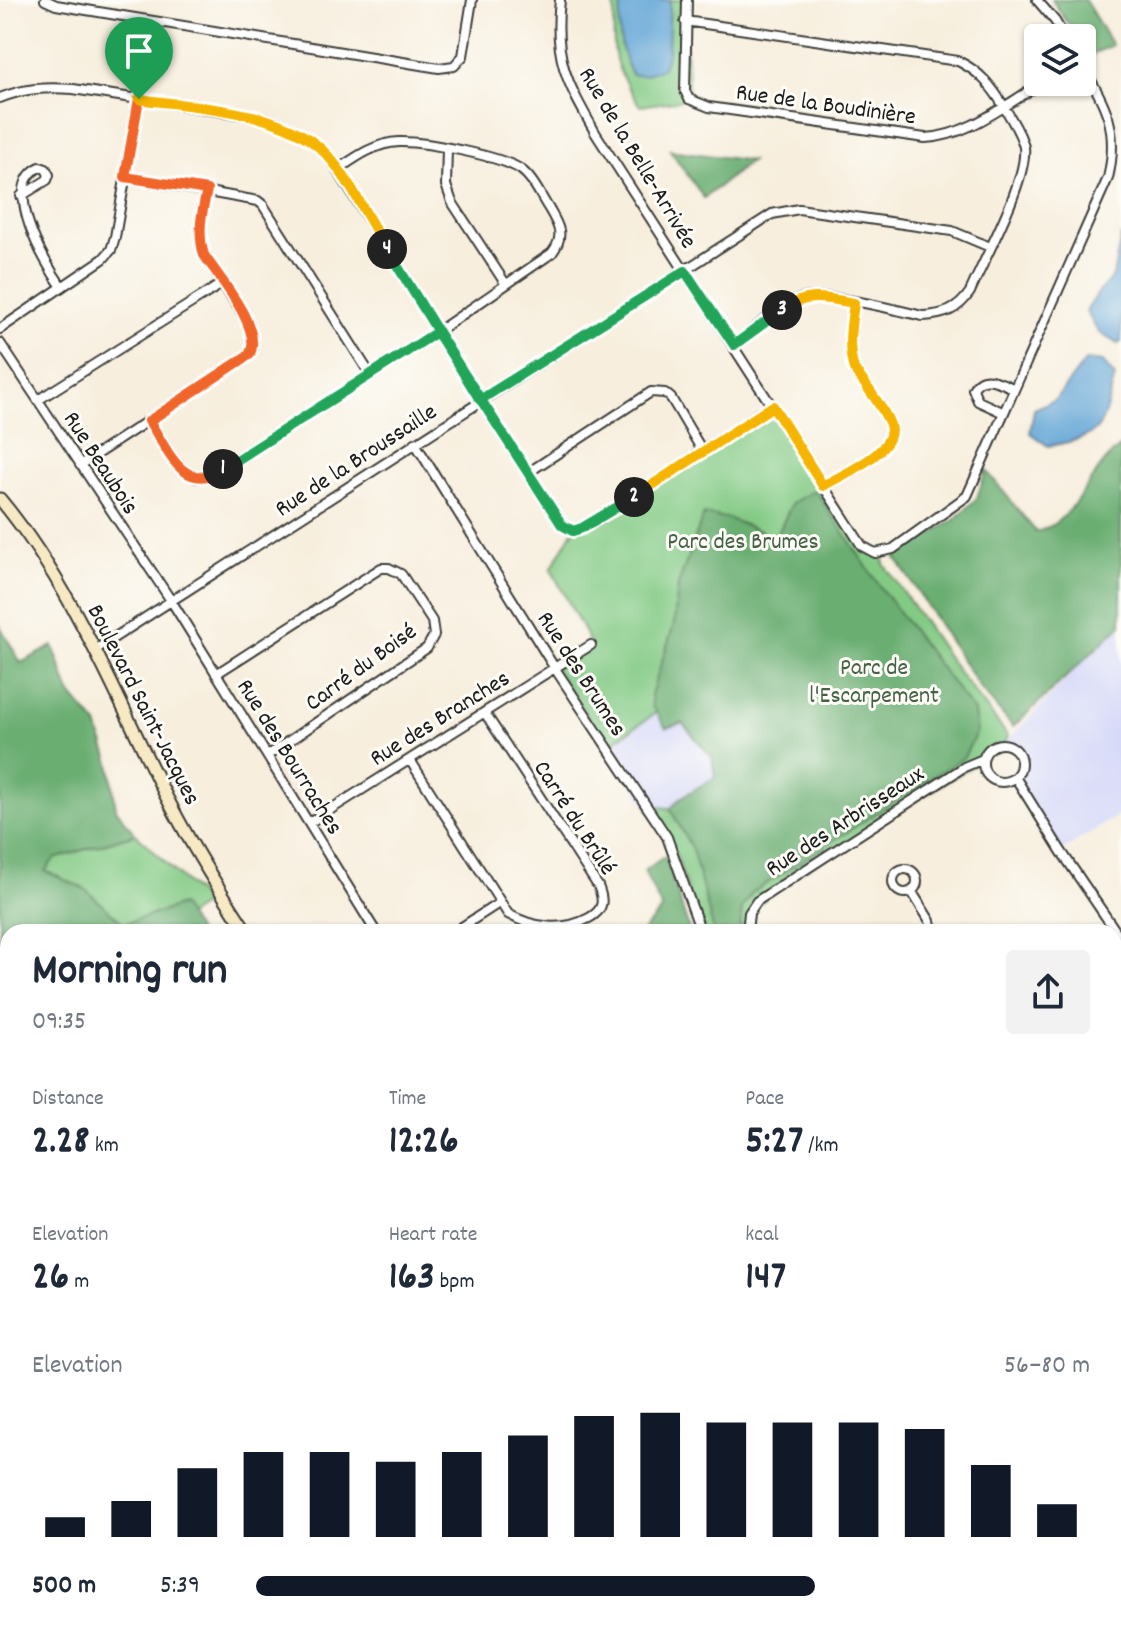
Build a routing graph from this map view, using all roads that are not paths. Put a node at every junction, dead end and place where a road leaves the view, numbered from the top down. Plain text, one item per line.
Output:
1 (45, 0) edge
2 (472, 0) edge
3 (560, 0) edge
4 (687, 0) edge
5 (1037, 0) edge
6 (685, 21) junction
7 (1055, 24) edge
8 (1096, 92) edge
9 (1024, 94) edge
10 (0, 98) edge
11 (139, 99) junction
12 (1003, 106) junction
13 (447, 149) junction
14 (337, 170) junction
15 (125, 177) junction
16 (207, 190) junction
17 (21, 196) dead end
18 (990, 247) junction
19 (685, 271) junction
20 (223, 283) junction
21 (505, 283) junction
22 (62, 287) junction
23 (854, 303) junction
24 (0, 329) edge
25 (437, 332) junction
26 (0, 343) edge
27 (734, 345) junction
28 (370, 374) junction
29 (1013, 388) junction
30 (38, 400) junction
31 (480, 400) junction
32 (773, 406) junction
33 (1002, 412) junction
34 (149, 421) junction
35 (415, 443) junction
36 (703, 452) junction
37 (80, 465) junction
38 (529, 472) junction
39 (823, 486) junction
40 (0, 499) edge
41 (172, 602) junction
42 (591, 645) dead end
43 (95, 650) junction
44 (554, 667) junction
45 (216, 674) junction
46 (485, 713) junction
47 (268, 755) junction
48 (983, 759) junction
49 (410, 760) junction
50 (1015, 777) junction
51 (309, 823) junction
52 (912, 892) dead end
53 (499, 903) junction
54 (242, 924) edge
55 (371, 924) edge
56 (466, 924) edge
57 (539, 924) edge
58 (574, 924) edge
59 (698, 924) edge
60 (748, 924) edge
61 (931, 924) edge
62 (1110, 924) edge

1 - 2 street
3 - 19 street, Rue de la Belle-Arrivée
4 - 6 street, Rue de la Boudinière
5 - 7 street
6 - 12 street
6 - 12 street, Rue de la Boudinière
8 - 29 street
9 - 12 street, Rue de la Boudinière
10 - 11 street
11 - 14 street
11 - 15 street
12 - 18 street
13 - 14 street
13 - 21 street
13 - 21 street
14 - 25 street
15 - 16 street
15 - 22 street
16 - 20 street
16 - 28 street
17 - 22 street
18 - 19 street, Rue de la Broussaille
18 - 23 street
19 - 27 street, Rue de la Belle-Arrivée
19 - 31 street, Rue de la Broussaille
20 - 30 street
20 - 34 street
21 - 25 street
22 - 24 street
23 - 27 street
23 - 39 street
25 - 28 street
25 - 31 street
26 - 30 street, Rue Beaubois
27 - 32 street, Rue de la Belle-Arrivée
28 - 34 street
29 - 33 street
29 - 33 street
30 - 37 street, Rue Beaubois
31 - 35 street, Rue de la Broussaille
31 - 38 street
32 - 36 street
32 - 39 street, Rue de la Belle-Arrivée
33 - 39 street, Rue de la Belle-Arrivée
34 - 37 street
35 - 41 street, Rue de la Broussaille
35 - 44 street, Rue des Brumes
36 - 38 street
36 - 38 street
37 - 41 street, Rue Beaubois
40 - 43 street, Boulevard Saint-Jacques
41 - 43 street, Rue de la Broussaille
41 - 45 street, Rue des Bourraches
42 - 44 street, Rue des Branches
43 - 54 street, Boulevard Saint-Jacques
44 - 46 street, Rue des Branches
44 - 59 street, Rue des Brumes
45 - 47 street, Rue des Bourraches
45 - 47 street, Carré du Boisé
46 - 49 street, Rue des Branches
46 - 58 street, Carré du Brûlé
47 - 51 street, Rue des Bourraches
48 - 50 street
48 - 50 street
48 - 60 street, Rue des Arbrisseaux
49 - 51 street, Rue des Branches
49 - 53 street, Carré du Brûlé
50 - 62 street
51 - 55 street, Rue des Bourraches
52 - 61 street
53 - 56 street
53 - 57 street, Carré du Brûlé

